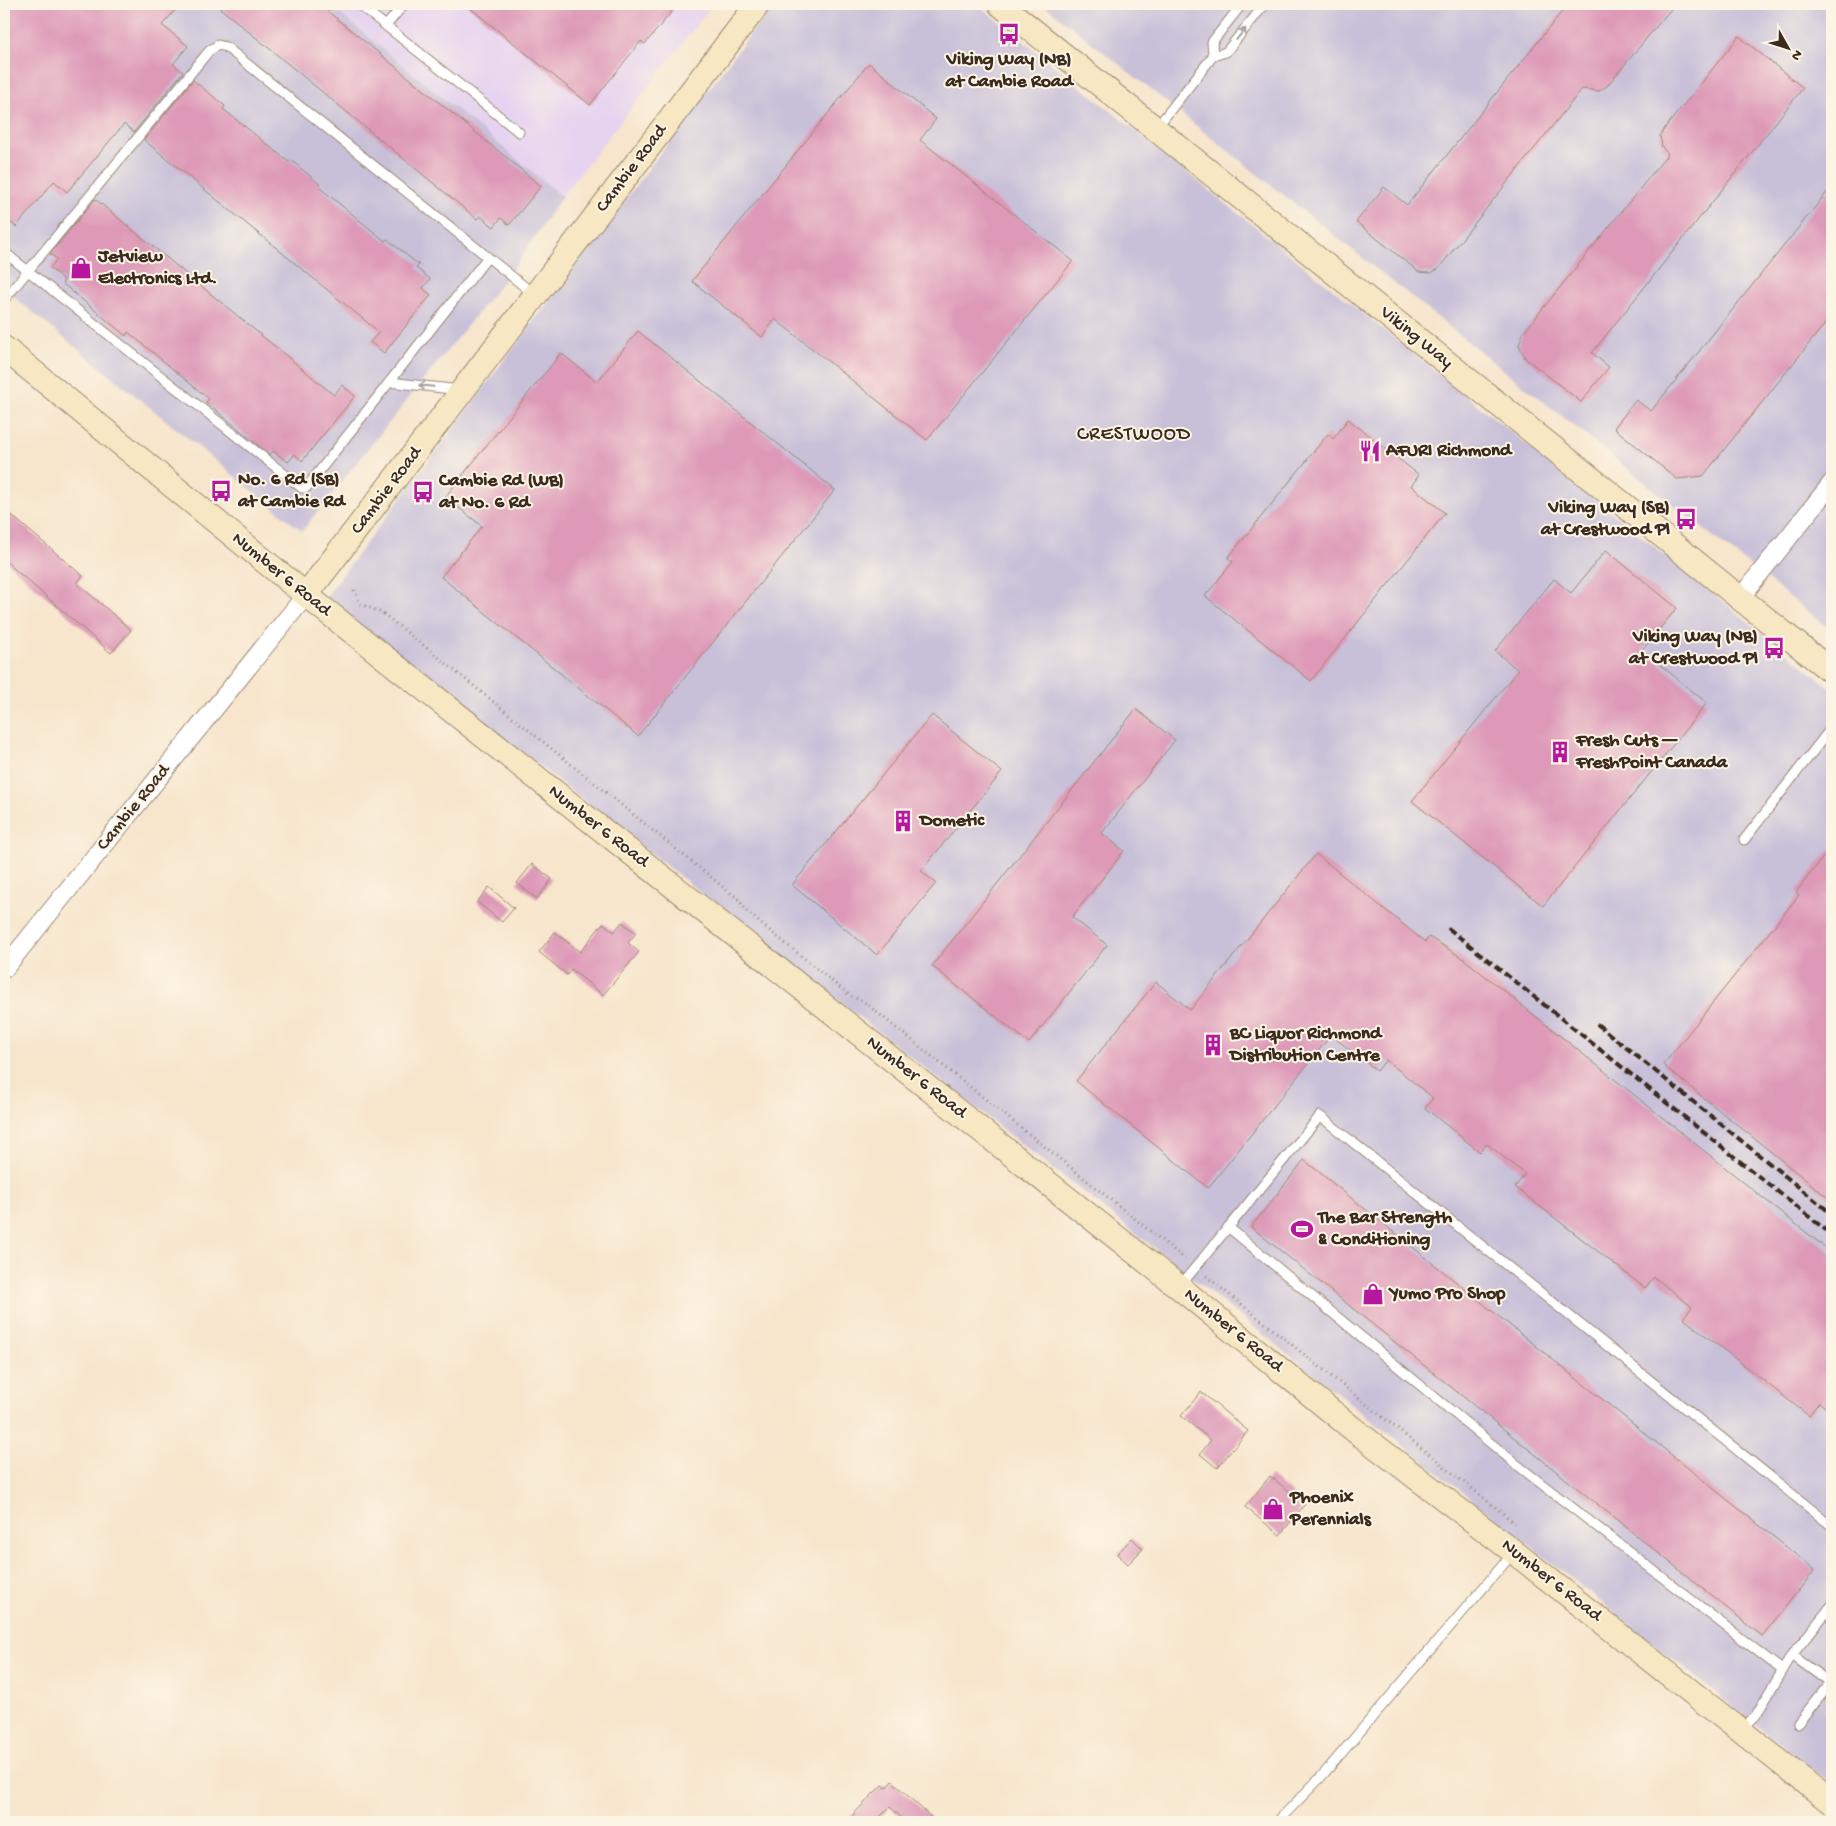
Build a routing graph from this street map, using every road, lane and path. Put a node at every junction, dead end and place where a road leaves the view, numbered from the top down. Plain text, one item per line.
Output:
1 (358, 4) edge
2 (404, 4) edge
3 (758, 4) edge
4 (1000, 4) edge
5 (1242, 4) edge
6 (1265, 4) edge
7 (386, 26) junction
8 (1213, 56) junction
9 (1155, 129) junction
10 (519, 132) dead end
11 (4, 252) edge
12 (487, 258) junction
13 (27, 271) junction
14 (535, 296) junction
15 (4, 300) edge
16 (4, 348) edge
17 (389, 382) junction
18 (463, 391) junction
19 (1832, 483) edge
20 (354, 590) dead end
21 (306, 596) junction
22 (1740, 598) junction
23 (1832, 672) edge
24 (1832, 727) edge
25 (1744, 840) dead end
26 (4, 969) edge
27 (1228, 1227) junction
28 (1195, 1267) junction
29 (1179, 1287) junction
30 (1832, 1526) edge
31 (1522, 1529) dead end
32 (1514, 1552) junction
33 (1832, 1605) edge
34 (1792, 1655) junction
35 (1782, 1670) junction
36 (1831, 1682) edge
37 (1798, 1723) dead end
38 (1741, 1731) junction
39 (1832, 1804) edge
40 (1277, 1822) edge

1 - 7 lane
2 - 7 lane
3 - 14 main road, Cambie Road
4 - 9 main road, Viking Way
5 - 8 lane
8 -> 6 lane
7 - 10 lane
8 - 9 lane
9 - 22 main road, Viking Way
11 - 13 lane
12 - 13 lane
12 - 14 lane
12 - 17 lane
13 - 15 lane
13 - 17 lane
14 - 18 main road, Cambie Road
16 - 21 main road, Number 6 Road
18 -> 17 lane
18 - 21 main road, Cambie Road
19 - 22 street
20 - 28 path
21 - 26 street, Cambie Road
21 - 29 main road, Number 6 Road
22 - 23 main road, Viking Way
24 - 25 lane
27 - 28 lane
27 - 30 lane
27 - 35 lane
28 - 29 lane
28 - 31 path
29 - 32 main road, Number 6 Road
32 - 38 main road, Number 6 Road
32 - 40 lane
33 - 34 lane
34 - 35 lane
34 - 36 lane
35 - 38 lane
36 - 37 lane
38 - 39 main road, Number 6 Road

